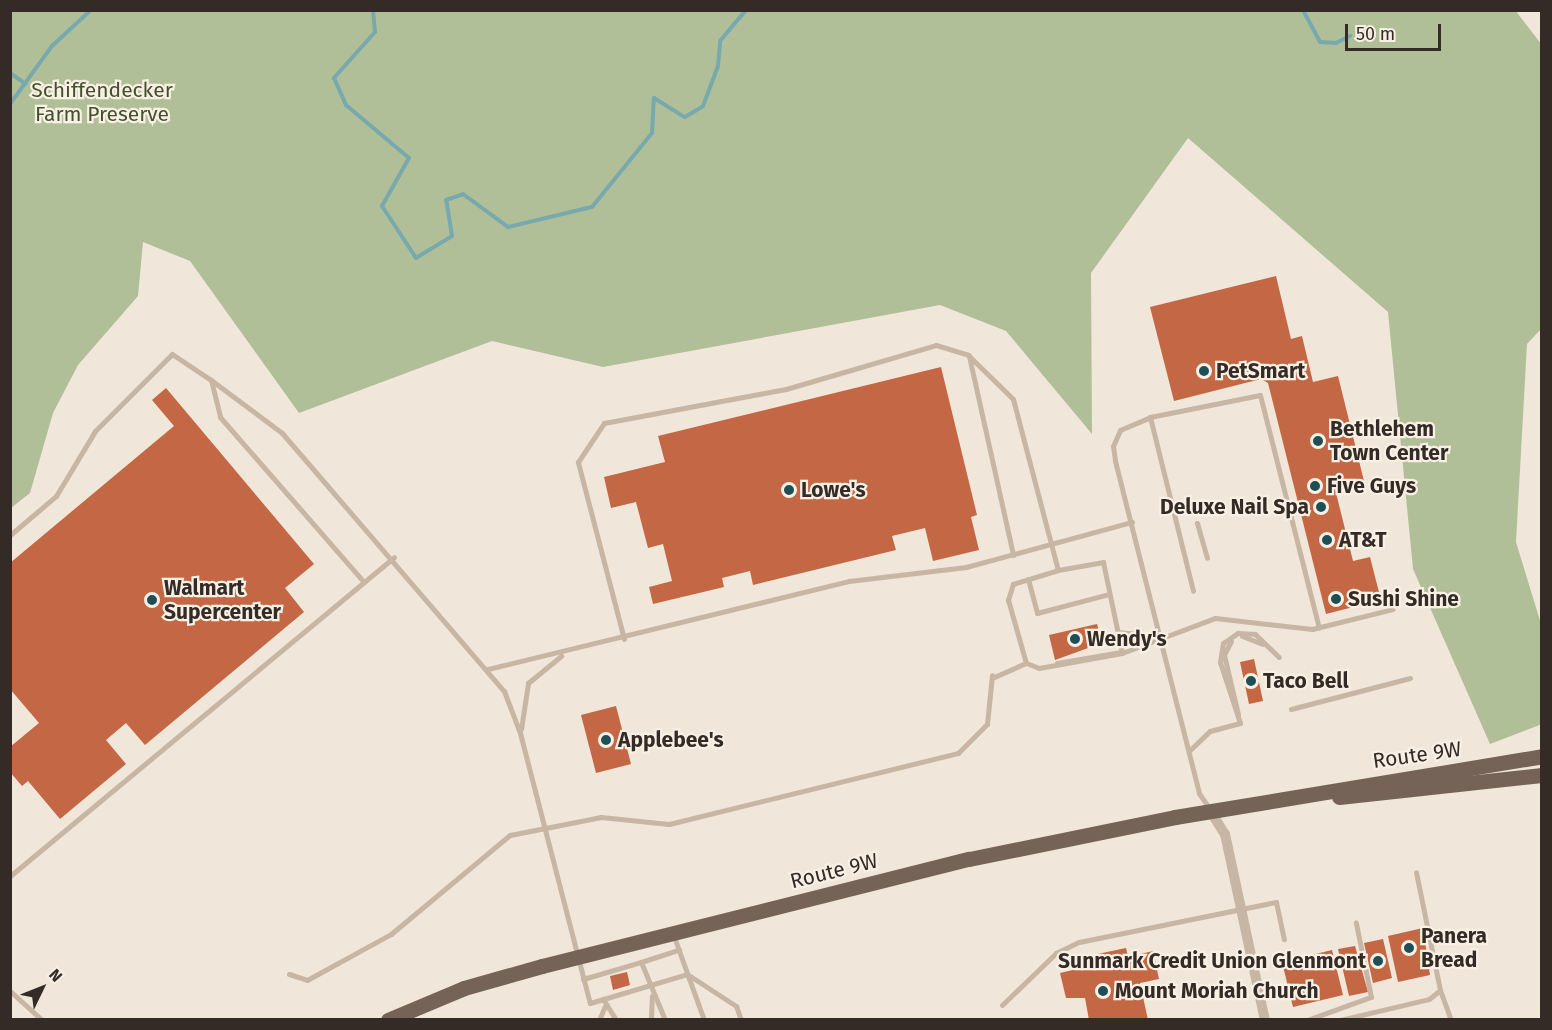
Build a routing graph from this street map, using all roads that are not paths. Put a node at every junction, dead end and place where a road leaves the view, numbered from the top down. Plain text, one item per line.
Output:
1 (968, 355) junction
2 (211, 380) junction
3 (1150, 417) junction
4 (1132, 522) junction
5 (1197, 523) dead end
6 (10, 535) edge
7 (1053, 544) junction
8 (1013, 555) junction
9 (394, 557) junction
10 (1207, 558) dead end
11 (1058, 570) junction
12 (1028, 579) junction
13 (364, 582) junction
14 (1193, 591) dead end
15 (1109, 594) junction
16 (1393, 609) dead end
17 (1318, 628) junction
18 (1117, 632) junction
19 (1161, 636) junction
20 (624, 639) junction
21 (1122, 653) junction
22 (565, 654) junction
23 (1279, 657) dead end
24 (1026, 663) junction
25 (488, 669) junction
26 (1410, 678) dead end
27 (1291, 708) dead end
28 (520, 733) junction
29 (1189, 751) junction
30 (1542, 756) edge
31 (1542, 775) edge
32 (1299, 799) junction
33 (1211, 812) junction
34 (544, 829) junction
35 (1416, 872) dead end
36 (10, 876) edge
37 (1242, 910) junction
38 (1356, 923) dead end
39 (673, 933) junction
40 (1284, 939) dead end
41 (679, 950) junction
42 (575, 957) junction
43 (641, 962) junction
44 (290, 974) dead end
45 (687, 974) junction
46 (583, 979) junction
47 (649, 986) junction
48 (1440, 990) junction
49 (10, 991) edge
50 (652, 996) junction
51 (604, 1002) junction
52 (1002, 1005) dead end
53 (404, 1016) edge
54 (42, 1020) edge
55 (388, 1020) edge
56 (598, 1020) edge
57 (616, 1020) edge
58 (651, 1020) edge
59 (665, 1020) edge
60 (704, 1020) edge
61 (741, 1020) edge
62 (1265, 1020) edge
63 (1307, 1020) edge
64 (1340, 1020) edge
65 (1451, 1020) edge

1 - 7 lane
1 - 8 lane
1 - 20 lane
2 - 6 lane
2 - 9 lane
2 - 13 lane
3 - 4 lane
3 - 14 lane
3 - 17 lane
4 - 7 lane
4 - 19 lane
5 - 10 lane
7 - 8 lane
7 - 11 lane
8 - 20 lane
9 - 13 lane
9 - 25 lane
11 - 12 lane
11 - 15 lane
12 - 15 lane
12 - 24 lane
13 - 36 lane
15 - 18 lane
16 - 17 lane
17 - 19 lane
18 - 19 lane
18 - 21 lane
19 - 21 lane
19 - 29 lane
20 - 22 lane
21 - 24 lane
22 - 25 lane
22 - 28 lane
23 - 29 lane
24 - 34 lane
25 - 28 lane
26 - 27 lane
28 - 34 lane
29 - 33 lane
30 - 32 main road, Route 9W
31 - 32 main road, Route 9W
32 - 33 main road, Route 9W
33 - 37 street
33 - 39 main road, Route 9W
34 - 42 lane
34 - 44 lane
35 - 48 lane
37 - 40 lane
37 - 52 lane
37 - 62 street
38 - 63 lane
39 - 41 lane
39 - 42 main road, Route 9W
41 - 43 lane
41 - 45 lane
42 - 46 lane
42 - 53 main road, Route 9W
43 - 46 lane
43 - 47 lane
45 - 47 lane
45 - 60 lane
45 - 61 lane
46 - 51 lane
47 - 50 lane
47 - 51 lane
48 - 64 lane
48 - 65 lane
49 - 54 lane
50 - 58 lane
50 - 59 lane
51 - 56 lane
51 - 57 lane
53 - 55 main road, Route 9W

